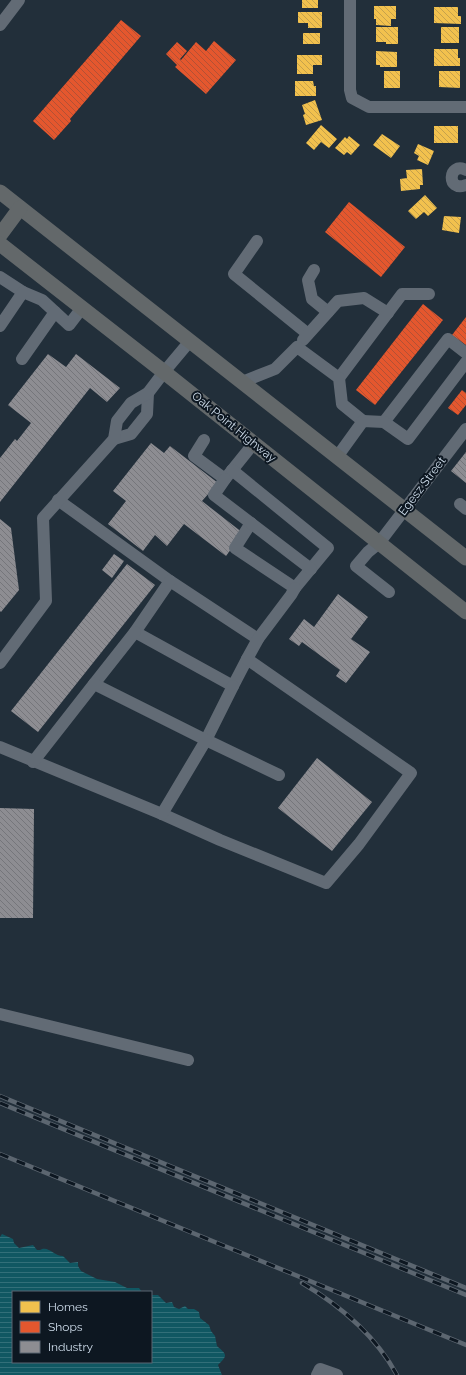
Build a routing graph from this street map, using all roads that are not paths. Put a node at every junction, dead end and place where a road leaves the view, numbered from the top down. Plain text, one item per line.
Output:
1 (19, 0) edge
2 (350, 0) edge
3 (0, 25) edge
4 (466, 107) edge
5 (466, 170) edge
6 (466, 184) edge
7 (0, 192) edge
8 (20, 208) junction
9 (0, 235) edge
10 (257, 241) dead end
11 (0, 244) edge
12 (314, 270) dead end
13 (0, 277) edge
14 (23, 292) junction
15 (429, 294) dead end
16 (82, 308) junction
17 (55, 312) junction
18 (328, 312) junction
19 (388, 313) junction
20 (0, 326) edge
21 (308, 334) junction
22 (190, 341) junction
23 (297, 347) junction
24 (466, 353) edge
25 (22, 359) dead end
26 (466, 362) edge
27 (164, 372) junction
28 (339, 378) junction
29 (242, 382) junction
30 (148, 393) junction
31 (363, 422) junction
32 (384, 422) junction
33 (466, 429) edge
34 (114, 439) junction
35 (204, 440) dead end
36 (254, 443) junction
37 (337, 457) junction
38 (228, 475) junction
39 (58, 500) junction
40 (405, 509) junction
41 (251, 523) junction
42 (379, 543) junction
43 (466, 558) edge
44 (311, 569) junction
45 (170, 581) junction
46 (295, 588) junction
47 (389, 592) dead end
48 (466, 612) edge
49 (135, 632) junction
50 (258, 639) junction
51 (247, 659) junction
52 (0, 663) edge
53 (94, 684) junction
54 (233, 686) junction
55 (206, 740) junction
56 (0, 747) edge
57 (33, 762) junction
58 (279, 775) dead end
59 (162, 814) junction
60 (0, 1014) edge
61 (188, 1060) dead end
62 (317, 1375) edge
63 (337, 1375) edge

1 - 3 street
2 - 4 street
5 - 6 street
7 - 8 main road
8 - 9 main road
8 - 22 main road
10 - 21 street
11 - 16 main road, Oak Point Highway
12 - 18 street
13 - 14 street
14 - 17 street
14 - 20 street
15 - 19 street
16 - 17 street
16 - 27 main road, Oak Point Highway
17 - 25 street
18 - 19 street
18 - 21 street
19 - 28 street
21 - 23 street
22 - 27 street
22 - 29 main road
23 - 28 street
23 - 29 street
24 - 32 street
26 - 32 street
27 - 30 street
27 - 36 main road, Oak Point Highway
28 - 31 street
29 - 37 main road
30 - 34 street
30 - 34 street
31 - 32 street
31 - 37 street
33 - 40 street, Egesz Street
34 - 39 street
35 - 38 street
36 - 38 street
36 - 42 main road, Oak Point Highway
37 - 40 main road
38 - 41 street
38 - 44 street
39 - 45 street
39 - 52 street
40 - 42 street, Egesz Street
40 - 43 main road
41 - 44 street
41 - 46 street
42 - 47 street, Egesz Street
42 - 48 main road, Oak Point Highway
44 - 46 street
45 - 49 street
45 - 50 street
46 - 50 street
49 - 53 street
49 - 54 street
50 - 51 street
51 - 54 street
51 - 59 street
53 - 55 street
53 - 57 street
54 - 55 street
55 - 58 street
55 - 59 street
56 - 57 street
57 - 59 street
60 - 61 street
62 - 63 street

